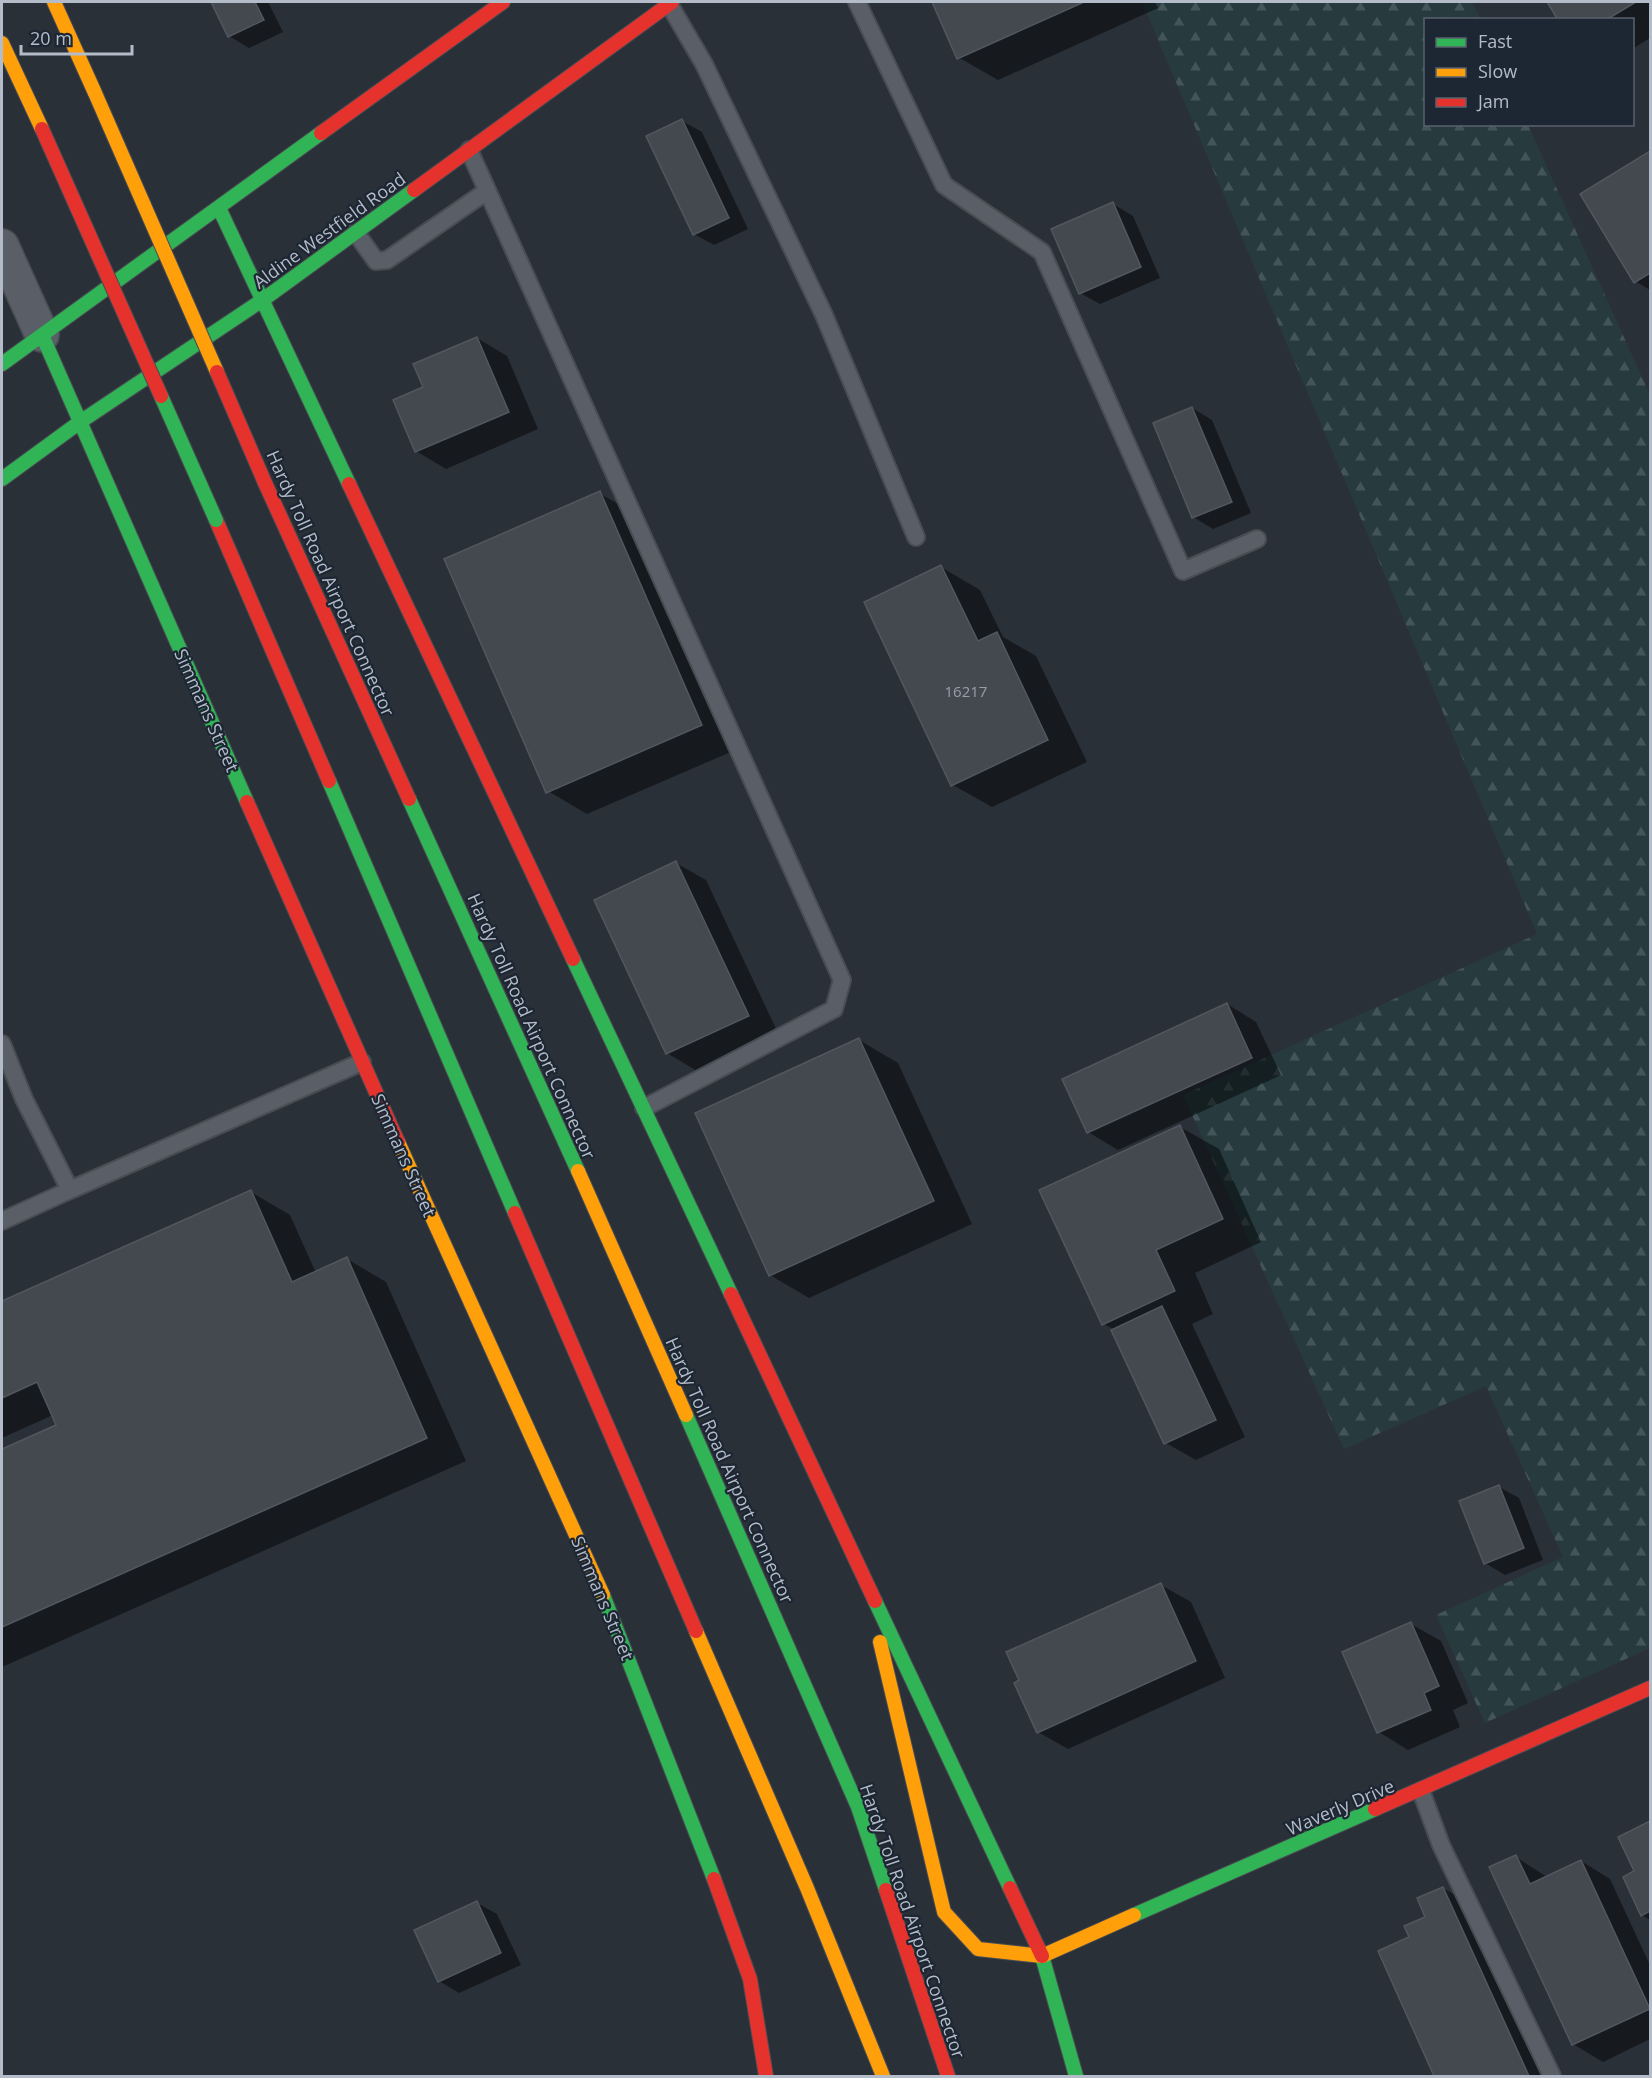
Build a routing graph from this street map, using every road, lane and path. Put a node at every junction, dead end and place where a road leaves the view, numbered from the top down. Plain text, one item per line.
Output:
1 (54, 2) edge
2 (503, 2) edge
3 (857, 2) edge
4 (671, 3) edge
5 (2, 43) edge
6 (469, 150) junction
7 (487, 191) junction
8 (219, 208) junction
9 (356, 233) junction
10 (2, 246) edge
11 (264, 299) junction
12 (42, 334) junction
13 (2, 364) edge
14 (80, 422) junction
15 (2, 479) edge
16 (916, 537) dead end
17 (1257, 539) dead end
18 (2, 1044) edge
19 (362, 1062) junction
20 (644, 1108) junction
21 (70, 1191) junction
22 (2, 1221) edge
23 (864, 1576) junction
24 (1650, 1688) edge
25 (1421, 1791) junction
26 (1042, 1956) junction
27 (766, 2076) edge
28 (883, 2076) edge
29 (948, 2076) edge
30 (1076, 2076) edge
31 (1551, 2076) edge

1 - 29 main road, Hardy Toll Road Airport Connector, bridge
2 - 8 main road
3 - 17 lane
4 - 6 main road, Aldine Westfield Road
4 - 16 lane
5 - 28 main road, bridge
6 - 7 lane
6 - 9 main road, Aldine Westfield Road
7 - 9 lane
7 - 20 lane
8 - 11 main road
8 - 12 main road
9 - 11 main road, Aldine Westfield Road
10 - 12 street, Simmans Street
11 - 14 main road, Aldine Westfield Road
11 - 20 main road
12 - 13 main road
12 - 14 main road, Simmans Street
14 - 15 main road, Aldine Westfield Road
14 - 19 main road, Simmans Street
18 - 21 lane
19 - 21 lane
19 - 27 main road, Simmans Street
20 - 23 main road
21 - 22 lane
23 - 26 main road
23 - 26 main road
24 - 25 main road, Waverly Drive
25 - 26 main road, Waverly Drive
25 - 31 lane
26 - 30 main road

